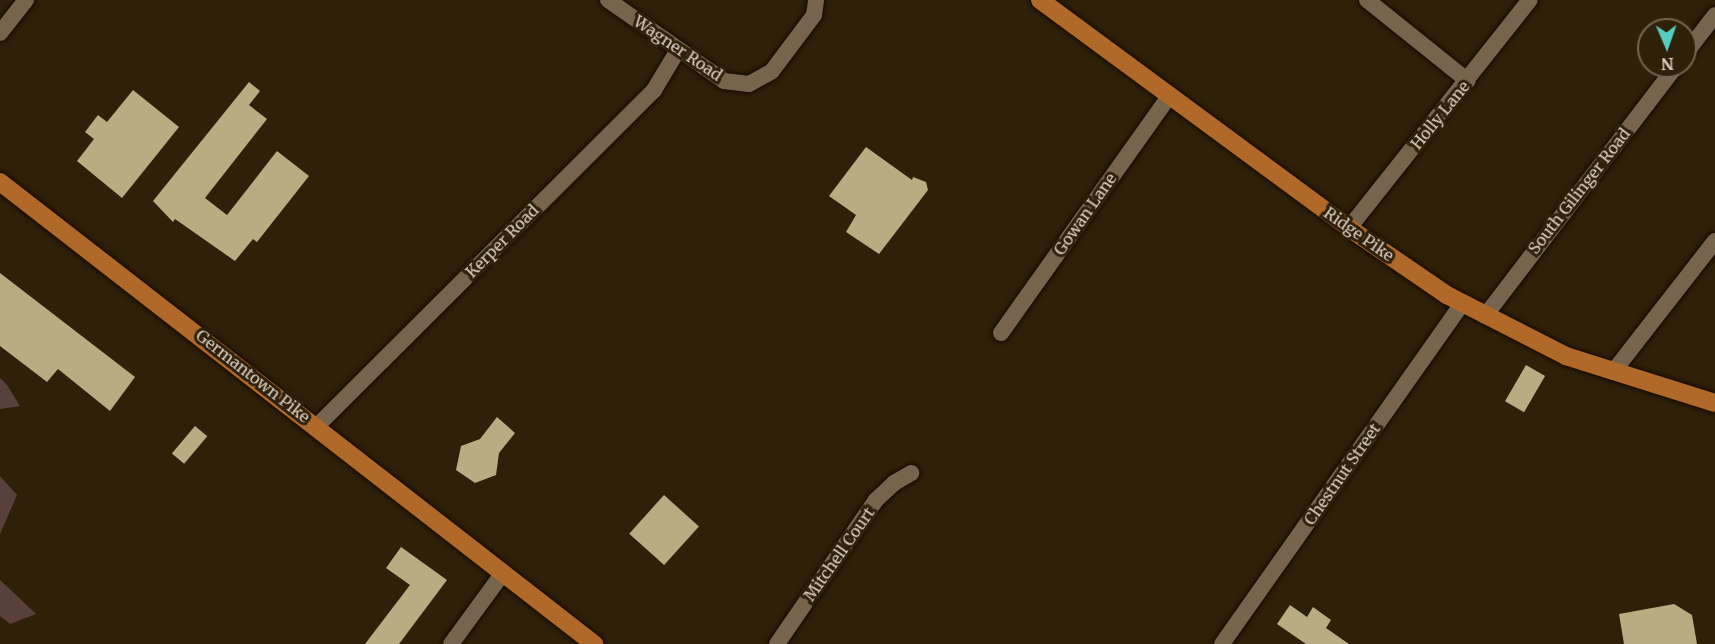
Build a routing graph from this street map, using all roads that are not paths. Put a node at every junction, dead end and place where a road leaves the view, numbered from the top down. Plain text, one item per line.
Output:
1 (26, 0) edge
2 (608, 0) edge
3 (816, 0) edge
4 (1040, 0) edge
5 (1366, 0) edge
6 (1530, 0) edge
7 (1715, 15) edge
8 (0, 33) edge
9 (1697, 38) edge
10 (678, 50) junction
11 (1667, 78) edge
12 (1468, 81) junction
13 (1170, 95) junction
14 (0, 182) edge
15 (1349, 228) junction
16 (1715, 242) edge
17 (1462, 304) junction
18 (1485, 316) junction
19 (1001, 333) dead end
20 (1613, 372) junction
21 (1715, 402) edge
22 (317, 426) junction
23 (911, 473) dead end
24 (503, 573) junction
25 (451, 644) edge
26 (594, 644) edge
27 (777, 644) edge
28 (1222, 644) edge

1 - 8 street
2 - 10 street, Wagner Road
3 - 10 street, Wagner Road
4 - 13 main road, Ridge Pike
5 - 12 street
6 - 12 street, Holly Lane
7 - 9 street
10 - 22 street, Kerper Road
11 - 18 street, South Gilinger Road
12 - 15 street, Holly Lane
13 - 15 main road, Ridge Pike
13 - 19 street, Gowan Lane
14 - 22 main road, Germantown Pike
15 - 17 main road, Ridge Pike
16 - 20 street
17 - 18 main road, Ridge Pike
17 - 28 street, Chestnut Street
18 - 20 main road, Ridge Pike
20 - 21 main road, Ridge Pike
22 - 24 main road, Germantown Pike
23 - 27 street, Mitchell Court
24 - 25 street
24 - 26 main road, Germantown Pike

